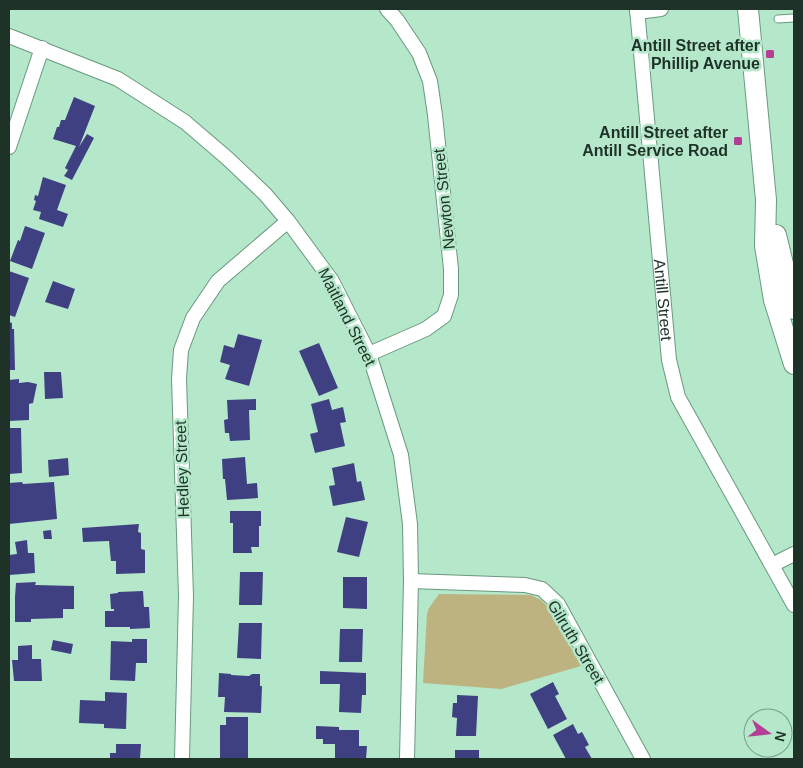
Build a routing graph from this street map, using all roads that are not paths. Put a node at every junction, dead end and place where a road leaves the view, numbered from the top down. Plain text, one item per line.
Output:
1 (387, 9) edge
2 (661, 9) edge
3 (748, 9) edge
4 (637, 11) edge
5 (794, 18) edge
6 (778, 19) dead end
7 (9, 36) edge
8 (42, 48) junction
9 (9, 147) edge
10 (766, 200) junction
11 (288, 221) junction
12 (794, 309) edge
13 (369, 354) junction
14 (794, 364) edge
15 (794, 554) edge
16 (772, 564) junction
17 (411, 581) junction
18 (794, 605) edge
19 (182, 759) edge
20 (407, 759) edge
21 (643, 759) edge

1 - 13 street, Newton Street
2 - 4 street, Antill Street
3 - 10 main road
4 - 16 street, Antill Street
5 - 6 lane
7 - 8 street, Maitland Street
8 - 9 street
8 - 11 street, Maitland Street
10 - 12 main road
10 - 14 main road
11 - 13 street, Maitland Street
11 - 19 street, Hedley Street
13 - 17 street, Maitland Street
15 - 16 street
16 - 18 street, Antill Street
17 - 20 street, Maitland Street
17 - 21 street, Gilruth Street

